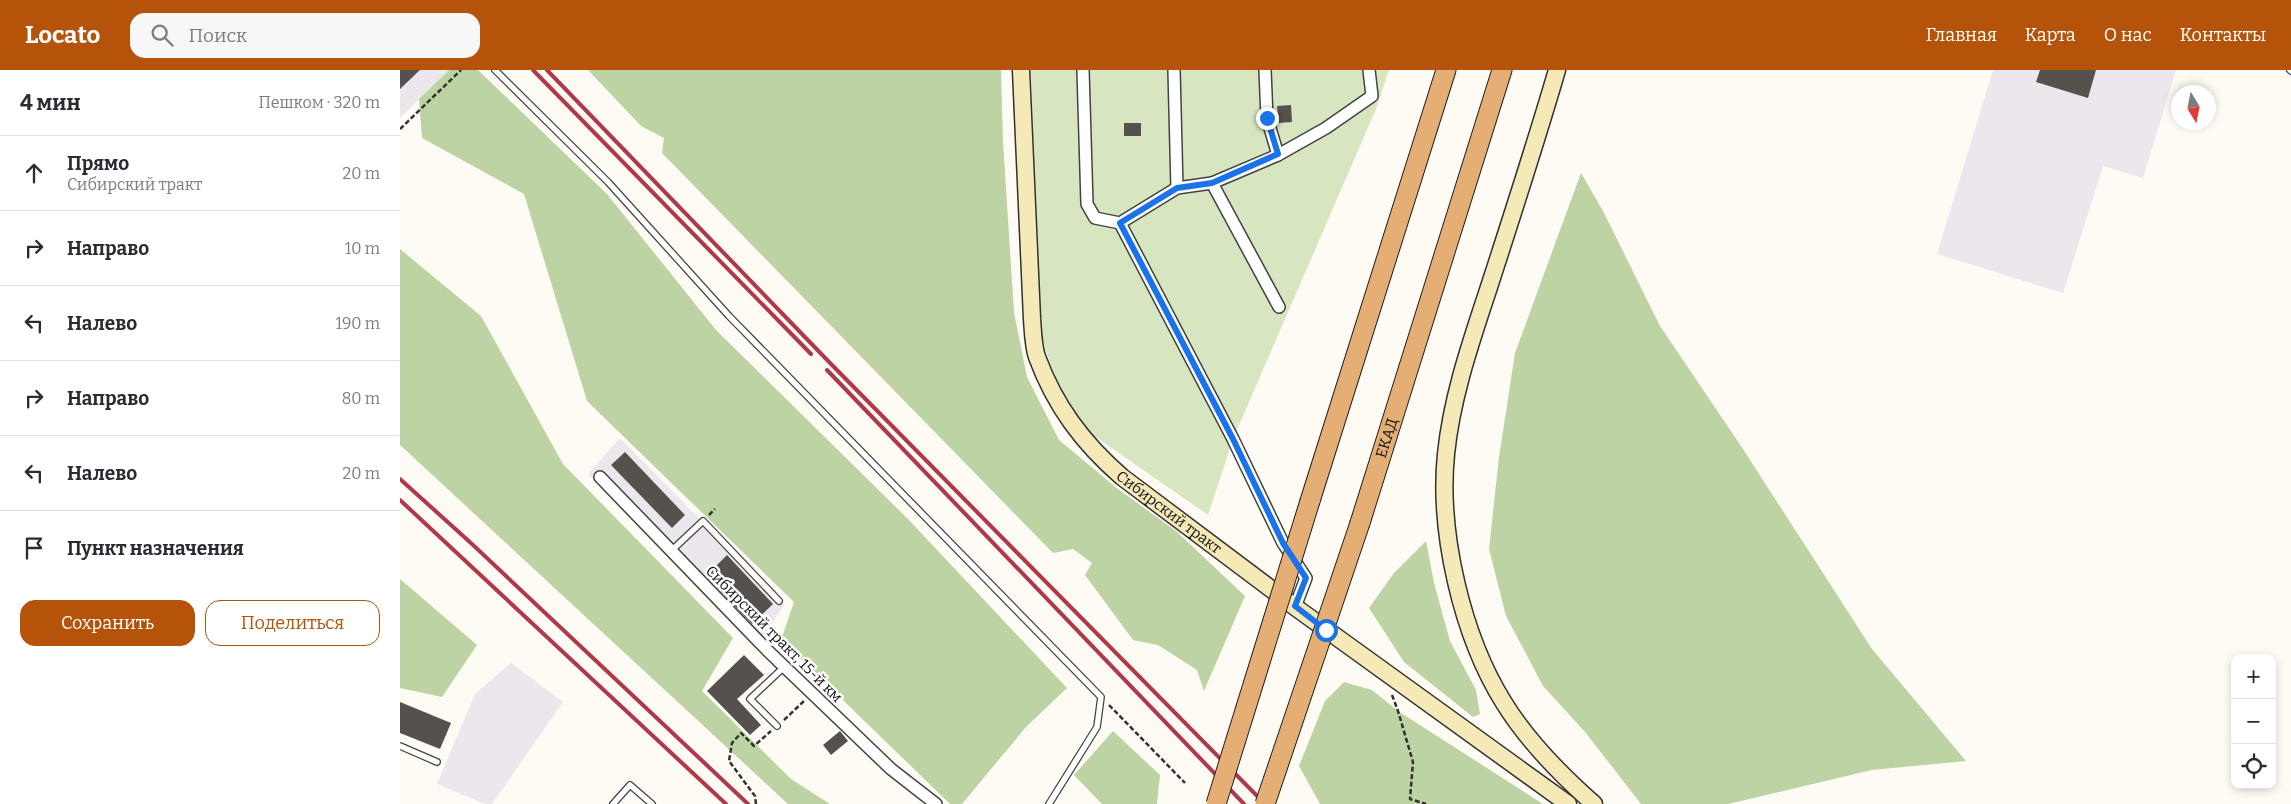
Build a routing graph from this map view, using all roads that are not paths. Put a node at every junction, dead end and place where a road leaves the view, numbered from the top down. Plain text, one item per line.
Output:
1 (495, 70) edge
2 (1021, 70) edge
3 (1083, 70) edge
4 (1174, 70) edge
5 (1265, 70) edge
6 (1369, 70) edge
7 (1446, 70) edge
8 (1502, 70) edge
9 (1557, 70) edge
10 (1278, 154) junction
11 (1212, 183) junction
12 (1177, 188) junction
13 (1120, 223) junction
14 (1279, 308) dead end
15 (600, 477) dead end
16 (671, 551) junction
17 (779, 601) dead end
18 (1295, 606) junction
19 (784, 667) junction
20 (777, 726) dead end
21 (400, 746) edge
22 (438, 762) dead end
23 (613, 804) edge
24 (652, 804) edge
25 (936, 804) edge
26 (1049, 804) edge
27 (1216, 804) edge
28 (1264, 804) edge
29 (1568, 804) edge
30 (1594, 804) edge

1 - 26 lane
2 - 18 main road, Сибирский тракт
3 - 13 street
4 - 12 street
5 - 10 street
6 - 10 street
7 - 27 highway, bridge
8 - 28 highway, ЕКАД, bridge
9 - 30 main road
10 - 11 street
11 - 12 street
11 - 14 street
12 - 13 street
13 - 18 street
15 - 16 street, Сибирский тракт, 15-й км
16 - 17 lane
16 - 19 street, Сибирский тракт, 15-й км
18 - 29 main road, Сибирский тракт
19 - 20 lane
19 - 25 street, Сибирский тракт, 15-й км
21 - 22 lane
23 - 24 lane

